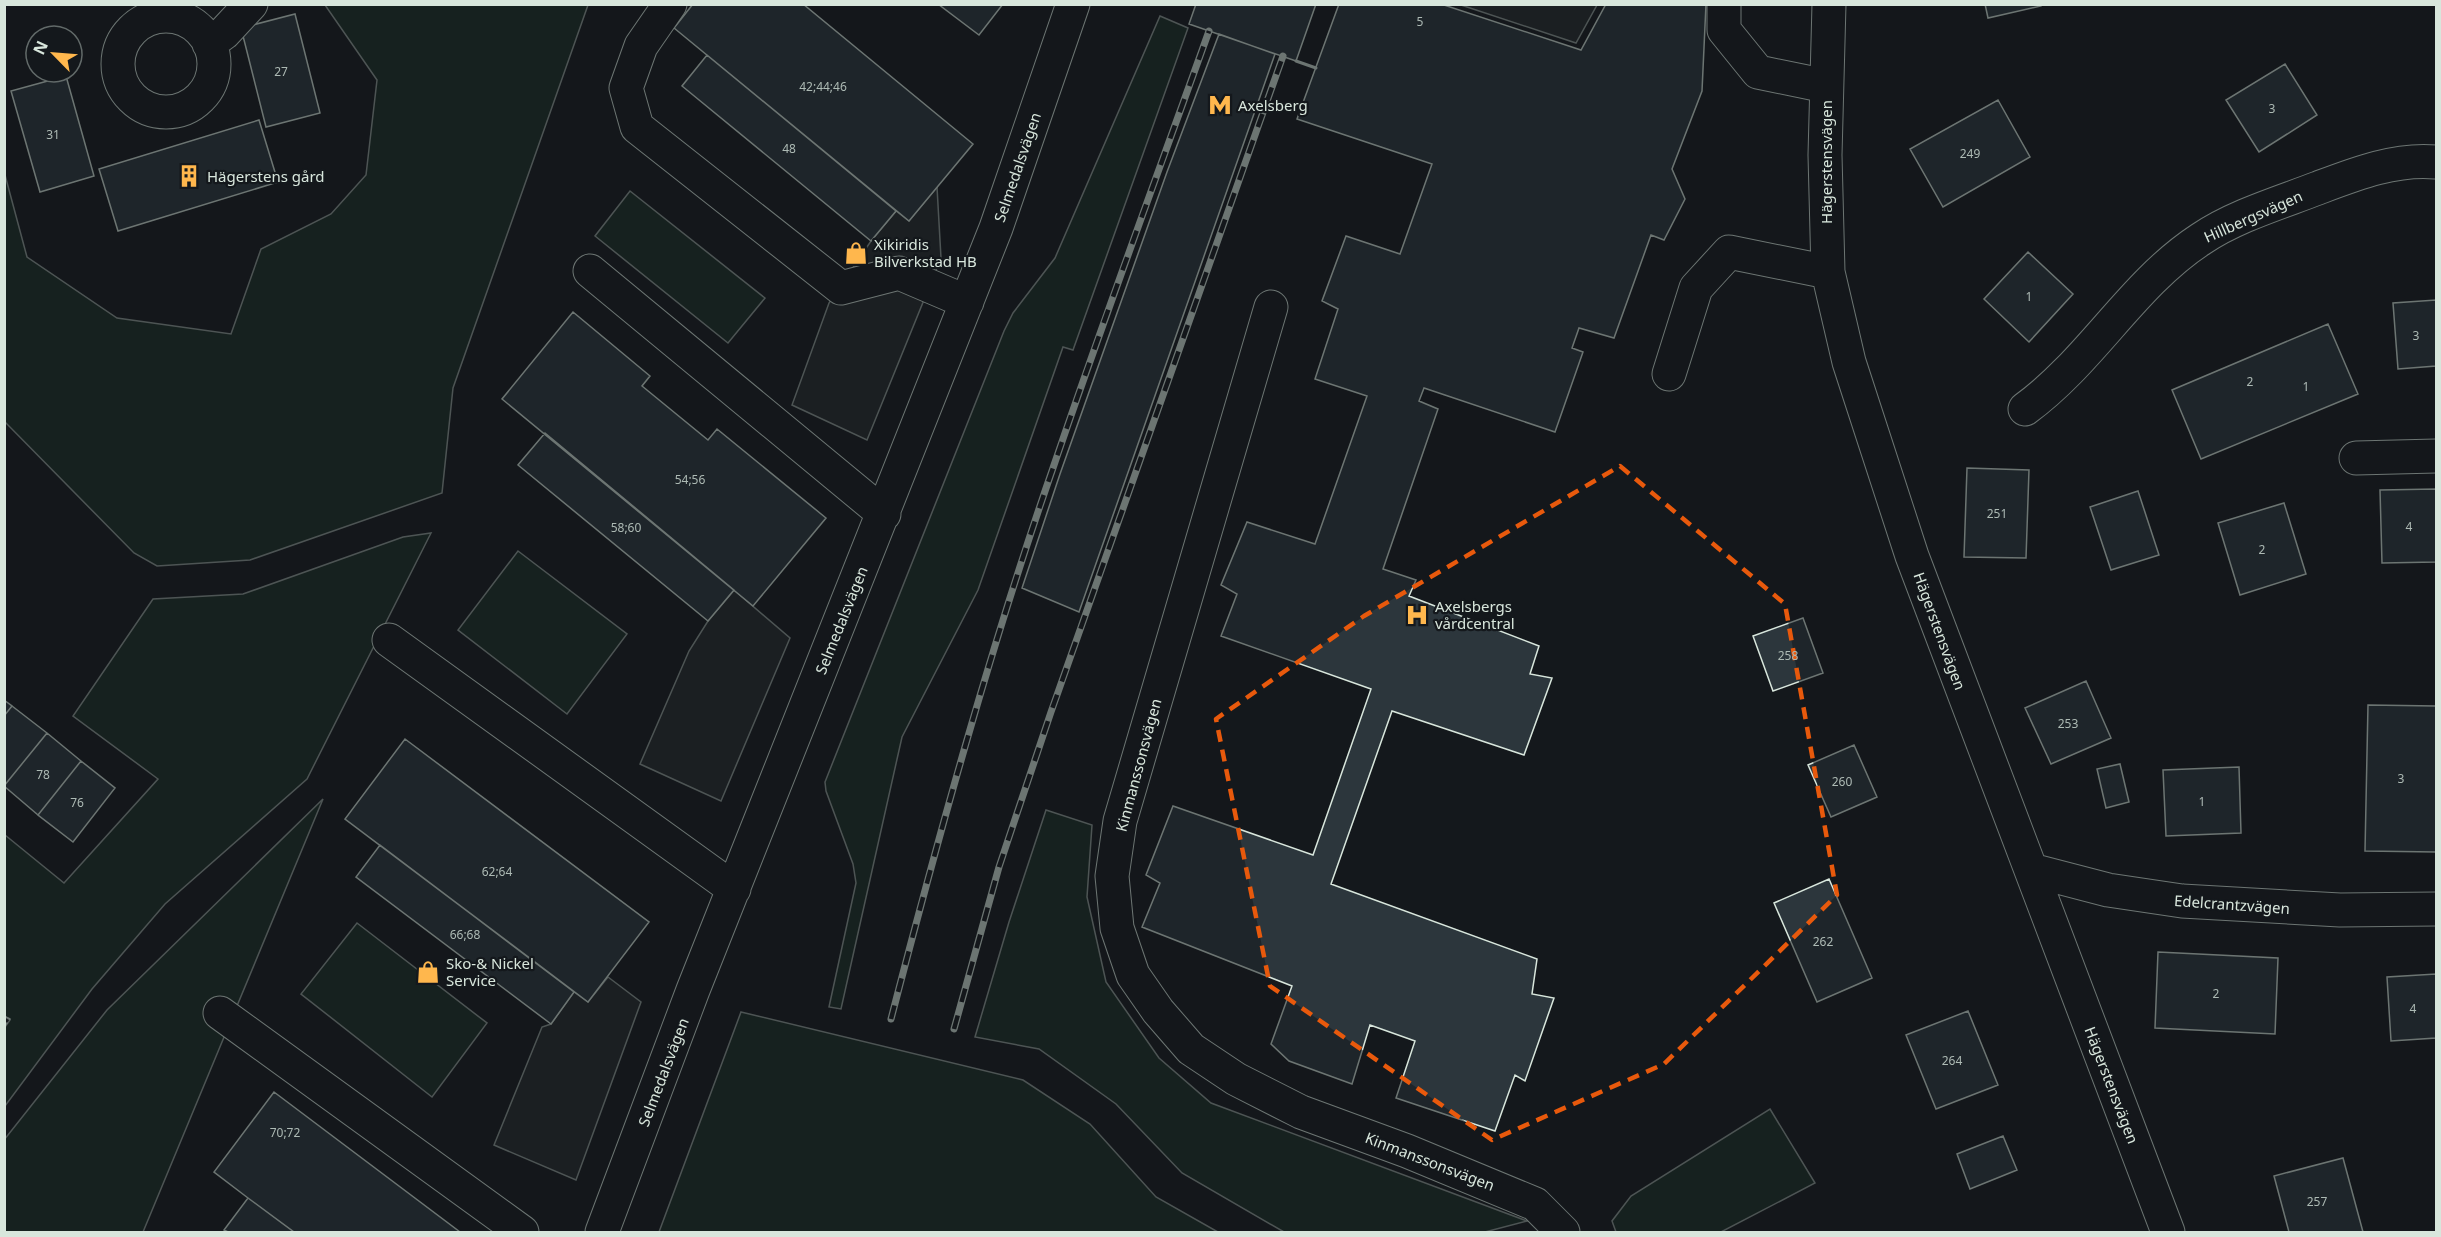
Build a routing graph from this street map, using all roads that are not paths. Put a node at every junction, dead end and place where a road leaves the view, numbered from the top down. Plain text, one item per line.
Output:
1 (251, 4) edge
2 (670, 4) edge
3 (1073, 4) edge
4 (1724, 4) edge
5 (1829, 4) edge
6 (209, 44) dead end
7 (1826, 86) junction
8 (2436, 162) edge
9 (590, 271) dead end
10 (1828, 272) junction
11 (967, 302) junction
12 (1271, 307) dead end
13 (1669, 374) dead end
14 (2025, 409) dead end
15 (2436, 456) edge
16 (2356, 458) dead end
17 (884, 514) junction
18 (389, 640) dead end
19 (2031, 870) junction
20 (734, 890) junction
21 (2436, 909) edge
22 (220, 1013) dead end
23 (522, 1233) edge
24 (602, 1233) edge
25 (1563, 1233) edge
26 (2168, 1233) edge

1 - 6 street
2 - 11 street
3 - 11 street, Selmedalsvägen
4 - 7 street
5 - 7 street, Hägerstensvägen
7 - 10 street, Hägerstensvägen
8 - 14 street, Hillbergsvägen
9 - 17 street
10 - 13 street
10 - 19 street, Hägerstensvägen
11 - 17 street, Selmedalsvägen
12 - 25 street, Kinmanssonsvägen
15 - 16 street
17 - 20 street, Selmedalsvägen
18 - 20 street
19 - 21 street, Edelcrantzvägen
19 - 26 street, Hägerstensvägen
20 - 24 street, Selmedalsvägen
22 - 23 street

